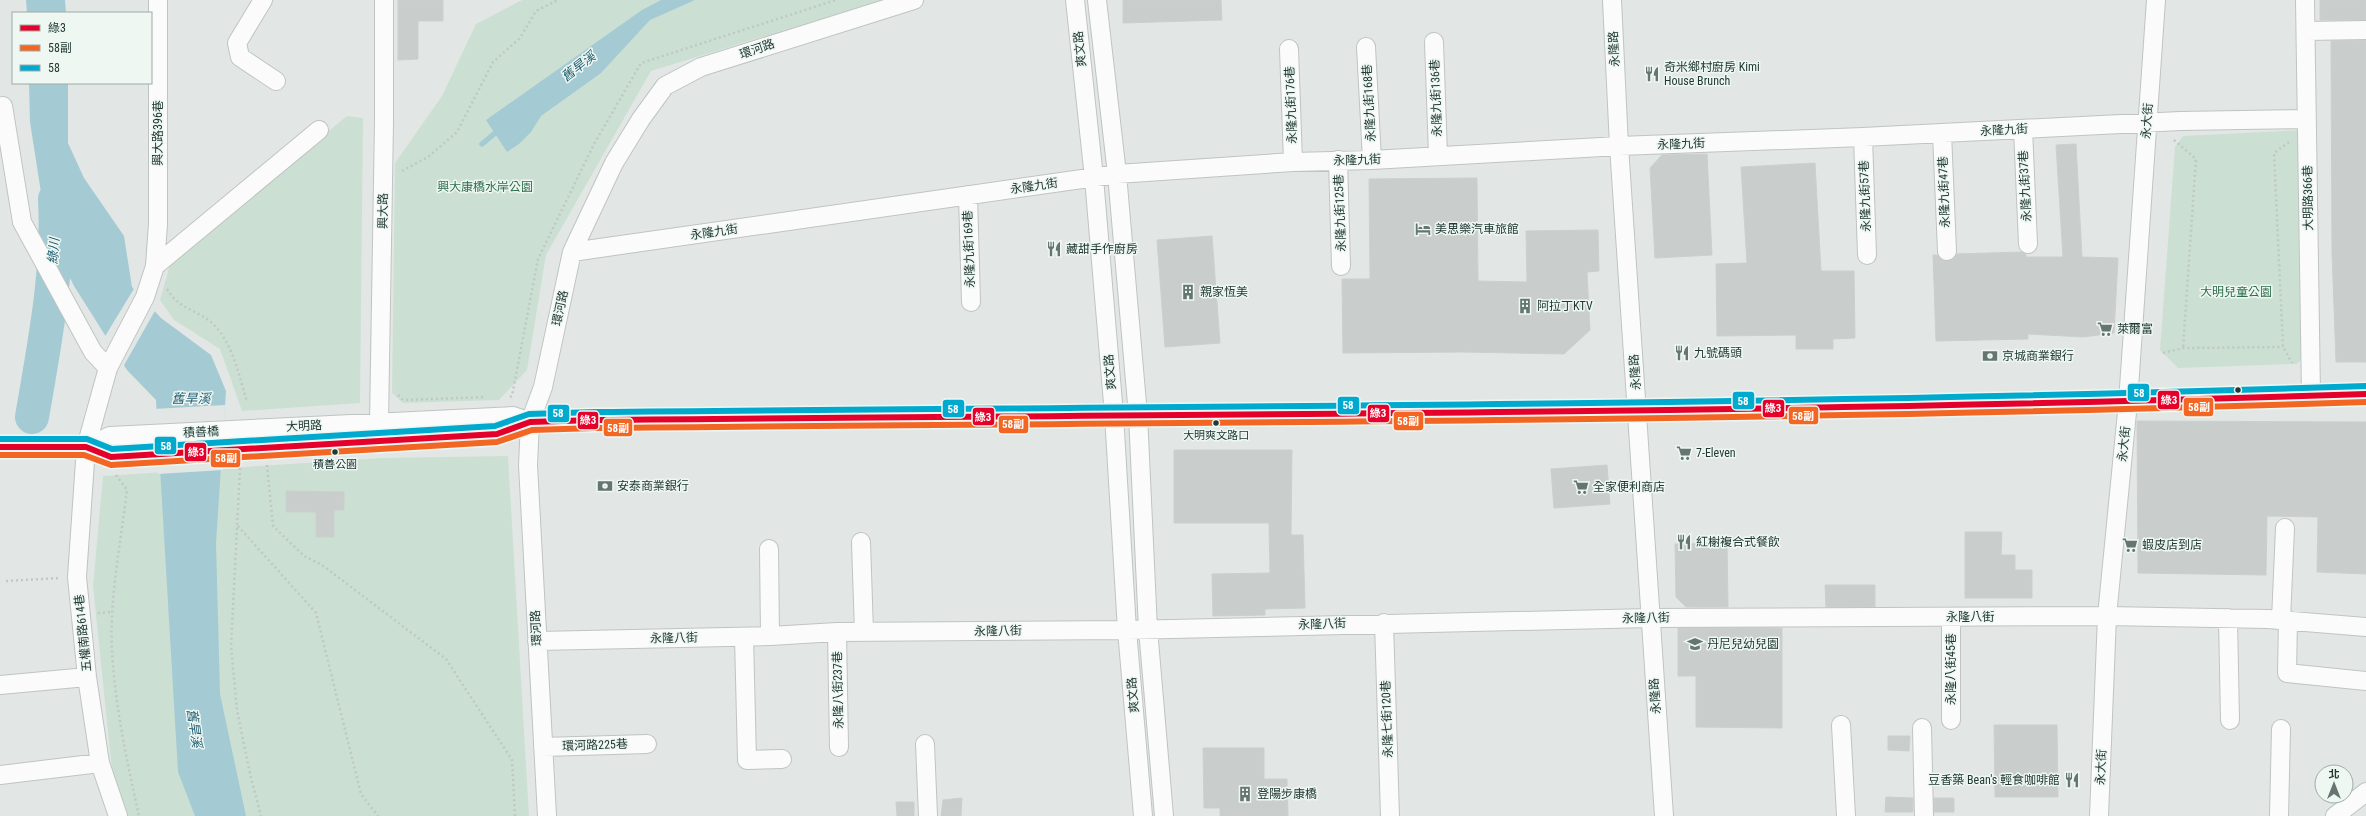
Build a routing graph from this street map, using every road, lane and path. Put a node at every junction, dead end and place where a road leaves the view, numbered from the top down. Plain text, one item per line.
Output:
1 (158, 0) edge
2 (262, 0) edge
3 (384, 0) edge
4 (558, 0) edge
5 (836, 0) edge
6 (914, 0) edge
7 (1075, 0) edge
8 (1097, 0) edge
9 (1612, 0) edge
10 (2156, 0) edge
11 (2305, 0) edge
12 (2366, 30) edge
13 (2306, 31) junction
14 (1434, 42) dead end
15 (1366, 47) dead end
16 (1289, 49) dead end
17 (276, 81) dead end
18 (4, 106) dead end
19 (2306, 119) junction
20 (2147, 122) junction
21 (2023, 129) junction
22 (319, 130) dead end
23 (1942, 133) junction
24 (1863, 137) junction
25 (1618, 146) junction
26 (1438, 155) junction
27 (1338, 160) junction
28 (1372, 160) junction
29 (1293, 162) junction
30 (399, 172) dead end
31 (1117, 174) junction
32 (1094, 178) junction
33 (968, 195) junction
34 (2028, 244) dead end
35 (1947, 251) dead end
36 (572, 252) junction
37 (1867, 255) dead end
38 (155, 266) junction
39 (1341, 266) dead end
40 (971, 302) dead end
41 (2283, 347) junction
42 (2183, 348) junction
43 (2163, 353) dead end
44 (108, 368) junction
45 (2295, 369) dead end
46 (395, 392) dead end
47 (2366, 394) edge
48 (2311, 395) junction
49 (489, 397) dead end
50 (505, 397) dead end
51 (248, 402) dead end
52 (2128, 402) junction
53 (1637, 410) junction
54 (1114, 415) junction
55 (1138, 415) junction
56 (379, 422) junction
57 (530, 422) junction
58 (244, 430) joint
59 (266, 446) junction
60 (0, 447) edge
61 (86, 447) junction
62 (247, 448) joint
63 (113, 465) junction
64 (240, 465) dead end
65 (237, 525) junction
66 (2285, 528) dead end
67 (861, 542) dead end
68 (769, 549) dead end
69 (77, 577) junction
70 (6, 581) dead end
71 (2107, 616) junction
72 (1951, 617) junction
73 (1650, 618) junction
74 (2228, 618) junction
75 (2285, 620) junction
76 (1384, 623) junction
77 (2366, 627) edge
78 (1148, 629) junction
79 (1127, 630) junction
80 (837, 632) junction
81 (864, 632) junction
82 (770, 636) junction
83 (744, 637) junction
84 (537, 641) junction
85 (87, 677) junction
86 (2366, 681) edge
87 (0, 685) edge
88 (1951, 720) dead end
89 (2230, 720) dead end
90 (1841, 725) dead end
91 (1922, 728) dead end
92 (2282, 729) dead end
93 (647, 744) dead end
94 (925, 744) dead end
95 (543, 747) junction
96 (839, 747) dead end
97 (782, 759) dead end
98 (100, 763) junction
99 (0, 775) edge
100 (2360, 802) edge
101 (118, 816) edge
102 (139, 816) edge
103 (261, 816) edge
104 (378, 816) edge
105 (515, 816) edge
106 (547, 816) edge
107 (928, 816) edge
108 (1143, 816) edge
109 (1164, 816) edge
110 (1390, 816) edge
111 (1664, 816) edge
112 (1846, 816) edge
113 (1924, 816) edge
114 (2099, 816) edge
115 (2279, 816) edge
116 (2335, 816) edge

1 - 38 street, 興大路396巷
2 - 17 street
3 - 56 street, 興大路
4 - 30 path
5 - 50 path
6 - 36 street, 環河路
7 - 32 street, 爽文路
8 - 31 street, 爽文路
9 - 25 street, 永隆路
10 - 20 street, 永大街
11 - 13 street, 大明路366巷
12 - 13 street
13 - 19 street, 大明路366巷
14 - 26 street, 永隆九街136巷
15 - 28 street, 永隆九街168巷
16 - 29 street, 永隆九街176巷
18 - 44 street
19 - 20 street, 永隆九街
19 - 41 path
19 - 48 street, 大明路366巷
20 - 21 street, 永隆九街
20 - 42 path
20 - 52 street, 永大街
21 - 23 street, 永隆九街
21 - 34 street, 永隆九街37巷
22 - 38 street
23 - 24 street, 永隆九街
23 - 35 street, 永隆九街47巷
24 - 25 street, 永隆九街
24 - 37 street, 永隆九街57巷
25 - 26 street, 永隆九街
25 - 53 street, 永隆路
26 - 28 street, 永隆九街
27 - 28 street, 永隆九街
27 - 29 street, 永隆九街
27 - 39 street, 永隆九街125巷
29 - 31 street, 永隆九街
31 - 32 street, 永隆九街
31 - 55 street, 爽文路
32 - 33 street, 永隆九街
32 - 54 street, 爽文路
33 - 36 street, 永隆九街
33 - 40 street, 永隆九街169巷
36 - 57 street, 環河路
38 - 44 street, 興大路396巷
38 - 51 path
41 - 42 path
41 - 45 path
42 - 43 path
44 - 61 street, 五權南路614巷
46 - 49 path
47 - 48 street, 大明路
48 - 52 street, 大明路
52 - 53 street, 大明路
52 - 71 street, 永大街
53 - 55 street, 大明路
53 - 73 street, 永隆路
54 - 55 street, 大明路
54 - 57 street, 大明路
54 - 79 street, 爽文路
55 - 78 street, 爽文路
56 - 57 street, 大明路
56 - 58 street, 大明路
57 - 59 street, 大明路
57 - 84 street, 環河路
58 - 61 street, 積善橋
59 - 62 street, 大明路
59 - 105 path
60 - 61 street
61 - 63 street
61 - 69 street, 五權南路614巷
62 - 63 street, 積善橋
63 - 102 path
64 - 65 path
65 - 103 path
65 - 104 path
66 - 75 street
67 - 81 street
68 - 82 street
69 - 70 path
69 - 85 street, 五權南路614巷
71 - 72 street, 永隆八街
71 - 74 street, 永隆八街
71 - 114 street, 永大街
72 - 73 street, 永隆八街
72 - 88 street, 永隆八街45巷
73 - 76 street, 永隆八街
73 - 111 street, 永隆路
74 - 75 street, 永隆八街
74 - 89 street
75 - 77 street, 永隆八街
75 - 86 street
76 - 78 street, 永隆八街
76 - 110 street, 永隆七街120巷
78 - 79 street, 永隆八街
78 - 109 street, 爽文路
79 - 81 street, 永隆八街
79 - 108 street, 爽文路
80 - 81 street, 永隆八街
80 - 82 street, 永隆八街
80 - 96 street, 永隆八街237巷
82 - 83 street, 永隆八街
83 - 84 street, 永隆八街
83 - 97 street
84 - 95 street, 環河路
85 - 87 street
85 - 98 street, 五權南路614巷
90 - 112 street
91 - 113 street
92 - 115 street
93 - 95 street, 環河路225巷
94 - 107 street
95 - 106 street, 環河路
98 - 99 street
98 - 101 street, 五權南路614巷
100 - 116 street

